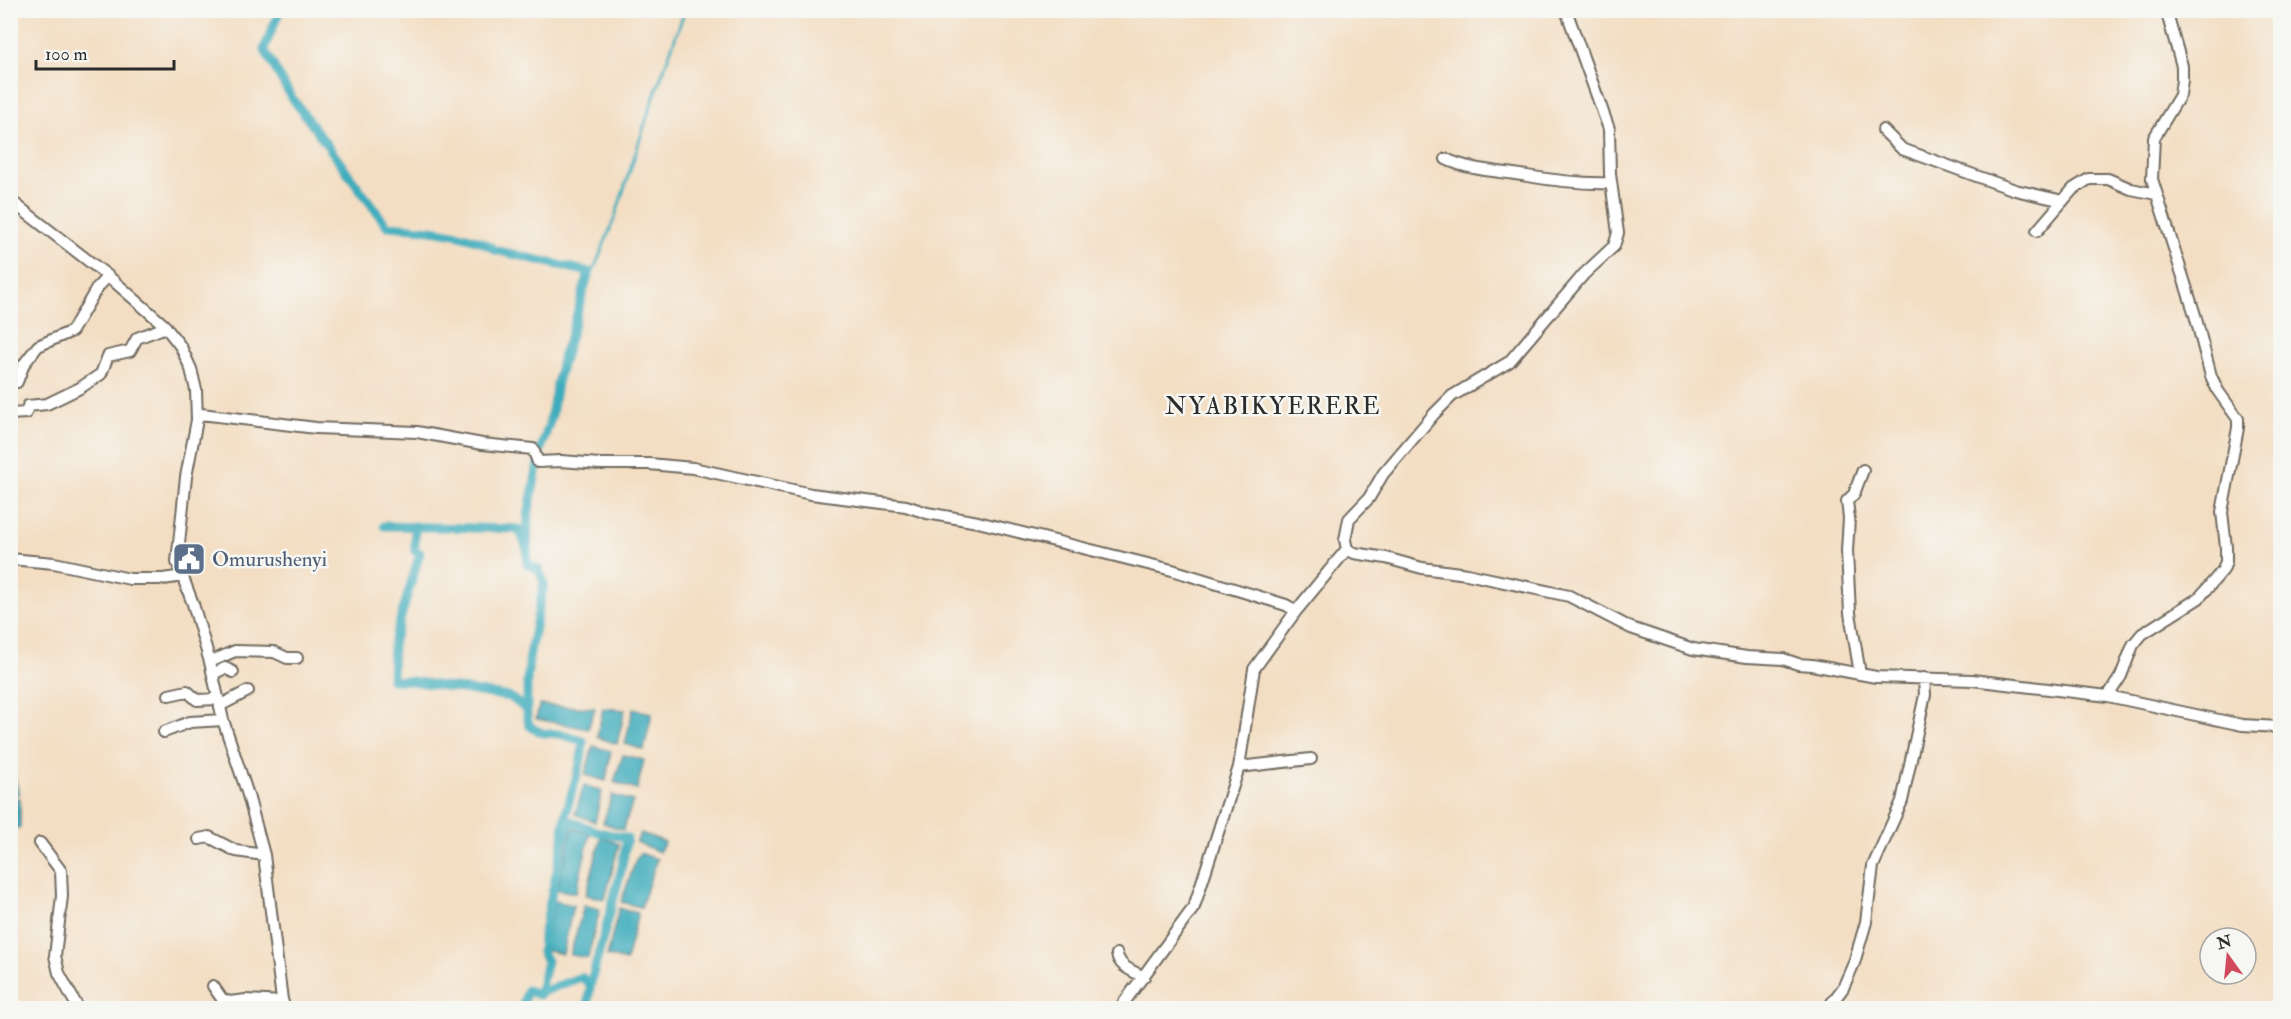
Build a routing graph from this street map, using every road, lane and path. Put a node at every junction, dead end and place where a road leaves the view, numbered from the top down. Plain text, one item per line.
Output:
1 (1566, 10) edge
2 (2166, 10) edge
3 (1883, 130) dead end
4 (1446, 159) dead end
5 (1611, 183) junction
6 (2156, 194) junction
7 (10, 200) edge
8 (2063, 201) junction
9 (2037, 231) dead end
10 (108, 276) junction
11 (166, 327) junction
12 (10, 382) edge
13 (10, 414) edge
14 (197, 420) junction
15 (1863, 470) dead end
16 (1347, 549) junction
17 (10, 559) edge
18 (183, 576) junction
19 (1296, 611) junction
20 (297, 658) dead end
21 (210, 662) junction
22 (232, 672) dead end
23 (213, 674) junction
24 (1860, 674) junction
25 (1924, 678) junction
26 (248, 691) dead end
27 (169, 694) dead end
28 (2108, 696) junction
29 (221, 705) junction
30 (223, 720) junction
31 (2280, 728) edge
32 (164, 732) dead end
33 (1311, 759) dead end
34 (1239, 767) junction
35 (199, 838) dead end
36 (40, 843) dead end
37 (264, 855) junction
38 (1117, 954) dead end
39 (1144, 977) junction
40 (213, 986) dead end
41 (283, 1005) edge
42 (78, 1008) edge
43 (1120, 1008) edge
44 (1828, 1008) edge

1 - 5 street
2 - 6 street
3 - 8 street
4 - 5 street
5 - 16 street
6 - 8 street
6 - 28 street
7 - 10 street
8 - 9 street
10 - 11 street
10 - 12 street
11 - 13 street
11 - 14 street
14 - 18 street
14 - 19 street
15 - 24 street
16 - 19 street
16 - 24 street
17 - 18 street
18 - 21 street
19 - 34 street
20 - 21 street
21 - 23 street
22 - 23 street
23 - 29 street
24 - 25 street
25 - 28 street
25 - 44 street
26 - 29 street
27 - 29 street
28 - 31 street
29 - 30 street
30 - 32 street
30 - 37 street
33 - 34 street
34 - 39 street
35 - 37 street
36 - 42 street
37 - 41 street
38 - 39 street
39 - 43 street
40 - 41 street

